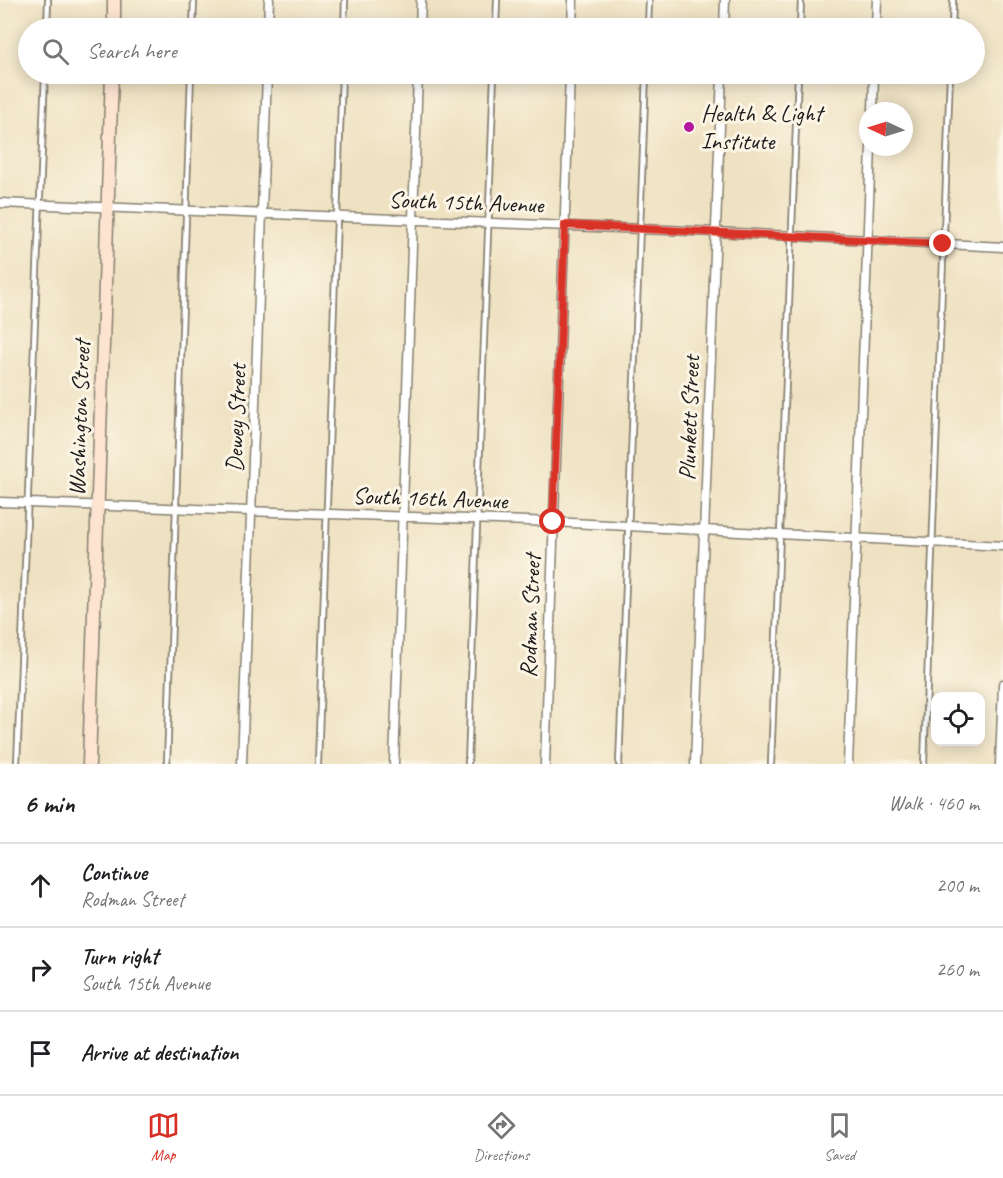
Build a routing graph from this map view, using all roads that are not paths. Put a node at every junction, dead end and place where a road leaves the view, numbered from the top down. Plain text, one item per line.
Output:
1 (48, 0) edge
2 (114, 0) edge
3 (194, 0) edge
4 (269, 0) edge
5 (345, 0) edge
6 (421, 0) edge
7 (497, 0) edge
8 (573, 0) edge
9 (649, 0) edge
10 (725, 0) edge
11 (801, 0) edge
12 (877, 0) edge
13 (953, 0) edge
14 (47, 18) edge
15 (114, 18) edge
16 (193, 18) edge
17 (268, 18) edge
18 (344, 18) edge
19 (420, 18) edge
20 (496, 18) edge
21 (572, 18) edge
22 (648, 18) edge
23 (724, 18) edge
24 (800, 18) edge
25 (876, 18) edge
26 (952, 18) edge
27 (45, 84) edge
28 (112, 84) edge
29 (191, 84) edge
30 (267, 84) edge
31 (342, 84) edge
32 (418, 84) edge
33 (494, 84) edge
34 (570, 84) edge
35 (646, 84) edge
36 (722, 84) edge
37 (798, 84) edge
38 (874, 84) edge
39 (950, 84) edge
40 (873, 102) edge
41 (871, 156) edge
42 (0, 203) edge
43 (40, 205) junction
44 (107, 208) junction
45 (186, 211) junction
46 (262, 214) junction
47 (337, 216) junction
48 (413, 219) junction
49 (488, 222) junction
50 (565, 225) junction
51 (640, 228) junction
52 (716, 232) junction
53 (792, 236) junction
54 (868, 240) junction
55 (943, 244) junction
56 (1003, 247) edge
57 (0, 502) edge
58 (28, 503) junction
59 (97, 506) junction
60 (175, 508) junction
61 (252, 511) junction
62 (327, 514) junction
63 (402, 516) junction
64 (477, 519) junction
65 (553, 522) junction
66 (628, 525) junction
67 (704, 528) junction
68 (780, 533) junction
69 (857, 538) junction
70 (932, 542) junction
71 (1003, 546) edge
72 (1003, 684) edge
73 (17, 764) edge
74 (89, 764) edge
75 (167, 764) edge
76 (242, 764) edge
77 (318, 764) edge
78 (394, 764) edge
79 (468, 764) edge
80 (545, 764) edge
81 (620, 764) edge
82 (695, 764) edge
83 (771, 764) edge
84 (848, 764) edge
85 (924, 764) edge
86 (1000, 764) edge

1 - 14 lane
2 - 15 street
3 - 16 lane
4 - 17 street
5 - 18 lane
6 - 19 street
7 - 20 lane
8 - 21 street
9 - 22 lane
10 - 23 street
11 - 24 lane
12 - 25 street
13 - 26 lane
27 - 43 lane
28 - 44 street, Washington Street
29 - 45 lane
30 - 46 street, Dewey Street
31 - 47 lane
32 - 48 street
33 - 49 lane
34 - 50 street, Rodman Street
35 - 51 lane
36 - 52 street, Plunkett Street
37 - 53 lane
38 - 40 street
39 - 55 lane
41 - 54 street
42 - 43 street, South 15th Avenue
43 - 44 street, South 15th Avenue
43 - 58 lane
44 - 45 street, South 15th Avenue
44 - 59 street, Washington Street
45 - 46 street, South 15th Avenue
45 - 60 lane
46 - 47 street, South 15th Avenue
46 - 61 street, Dewey Street
47 - 48 street, South 15th Avenue
47 - 62 lane
48 - 49 street, South 15th Avenue
48 - 63 street
49 - 50 street, South 15th Avenue
49 - 64 lane
50 - 51 street, South 15th Avenue
50 - 65 street, Rodman Street
51 - 52 street, South 15th Avenue
51 - 66 lane
52 - 53 street, South 15th Avenue
52 - 67 street, Plunkett Street
53 - 54 street, South 15th Avenue
53 - 68 lane
54 - 55 street, South 15th Avenue
54 - 69 street
55 - 56 street, South 15th Avenue
55 - 70 lane
57 - 58 street, South 16th Avenue
58 - 59 street, South 16th Avenue
58 - 73 lane
59 - 60 street, South 16th Avenue
59 - 74 street, Washington Street
60 - 61 street, South 16th Avenue
60 - 75 lane
61 - 62 street, South 16th Avenue
61 - 76 street, Dewey Street
62 - 63 street, South 16th Avenue
62 - 77 lane
63 - 64 street, South 16th Avenue
63 - 78 street
64 - 65 street, South 16th Avenue
64 - 79 lane
65 - 66 street, South 16th Avenue
65 - 80 street, Rodman Street
66 - 67 street, South 16th Avenue
66 - 81 lane
67 - 68 street, South 16th Avenue
67 - 82 street, Plunkett Street
68 - 69 street, South 16th Avenue
68 - 83 lane
69 - 70 street, South 16th Avenue
69 - 84 street
70 - 71 street, South 16th Avenue
70 - 85 lane
72 - 86 street

